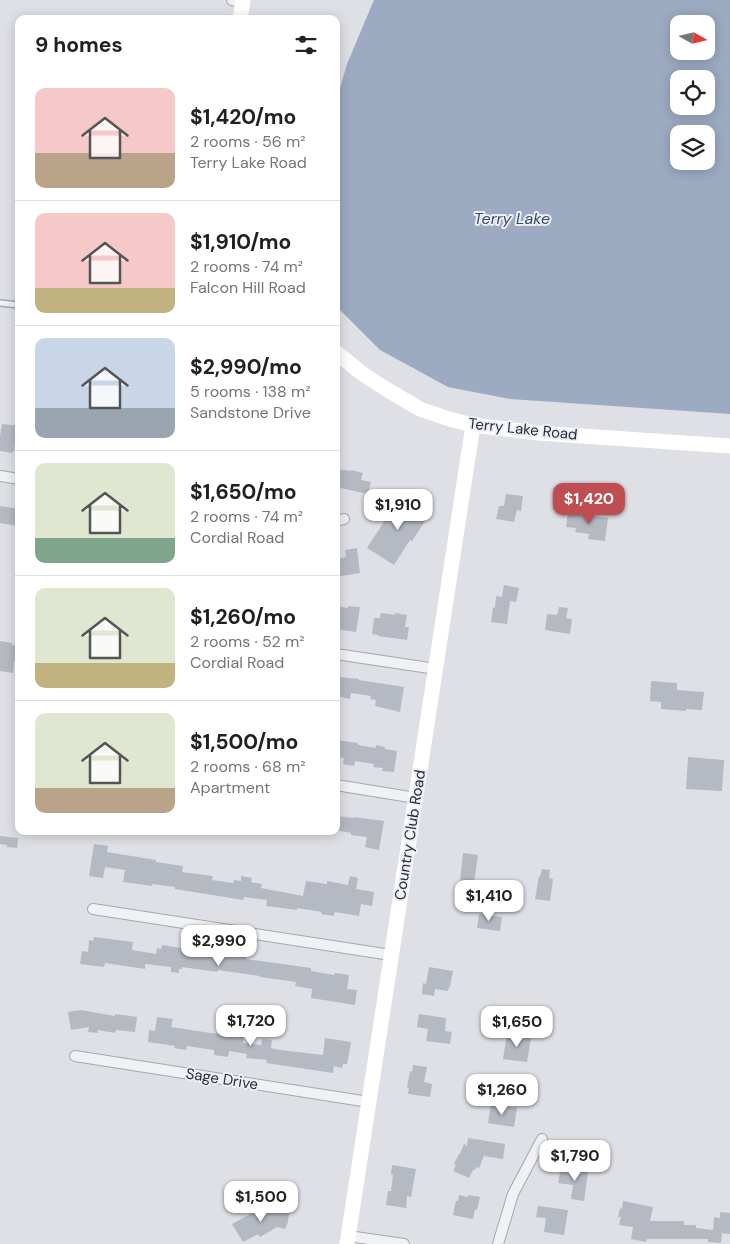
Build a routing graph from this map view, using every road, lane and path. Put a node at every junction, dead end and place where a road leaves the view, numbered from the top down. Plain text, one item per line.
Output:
1 (239, 1) edge
2 (240, 15) edge
3 (0, 303) edge
4 (15, 305) edge
5 (340, 355) edge
6 (473, 425) junction
7 (730, 446) edge
8 (0, 476) edge
9 (15, 478) edge
10 (340, 655) edge
11 (436, 669) junction
12 (340, 786) edge
13 (416, 798) junction
14 (93, 909) dead end
15 (391, 955) junction
16 (75, 1056) dead end
17 (369, 1102) junction
18 (542, 1140) dead end
19 (348, 1240) edge
20 (404, 1244) edge
21 (498, 1244) edge

1 - 2 street
3 - 4 lane
5 - 6 street, Terry Lake Road
6 - 7 street, Terry Lake Road
6 - 11 street, Country Club Road
8 - 9 street
10 - 11 street
11 - 13 street, Country Club Road
12 - 13 street
13 - 15 street, Country Club Road
14 - 15 street
15 - 17 street, Country Club Road
16 - 17 street, Sage Drive
17 - 19 street, Country Club Road
18 - 21 street
19 - 20 street

